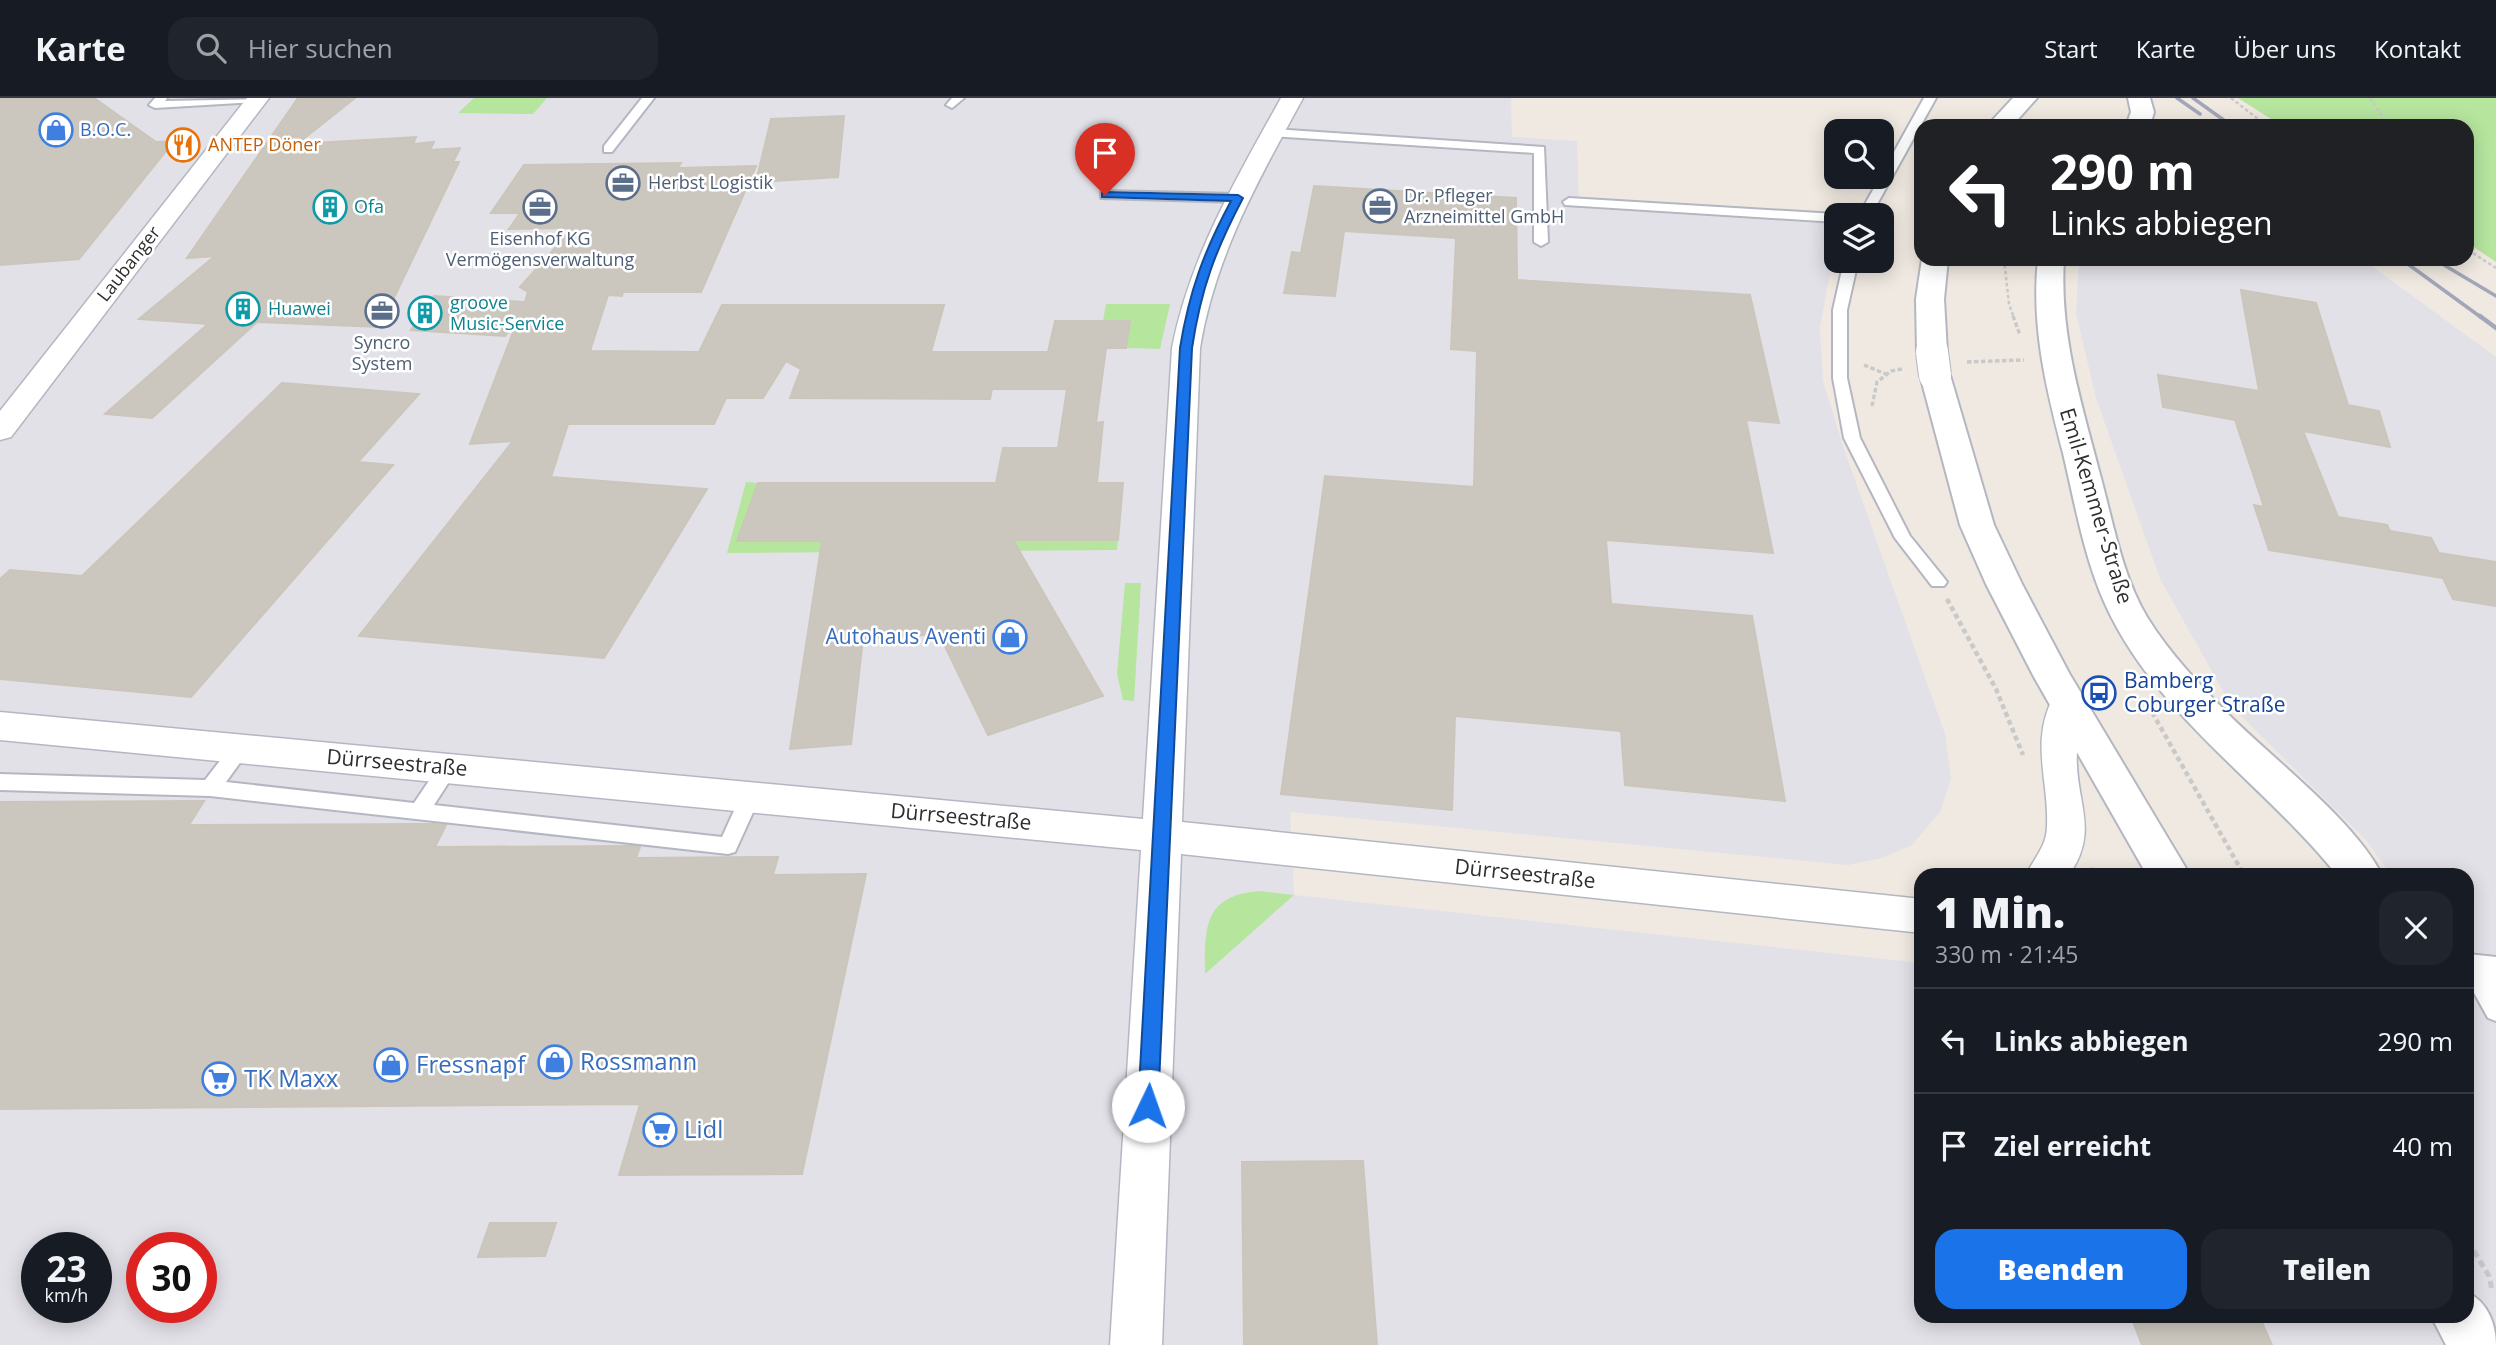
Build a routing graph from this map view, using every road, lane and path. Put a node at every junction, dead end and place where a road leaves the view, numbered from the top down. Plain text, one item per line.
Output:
1 (161, 98) edge
2 (648, 98) edge
3 (1292, 98) edge
4 (1930, 98) edge
5 (2026, 98) edge
6 (2138, 98) edge
7 (2231, 98) edge
8 (2370, 98) edge
9 (258, 99) edge
10 (1918, 119) edge
11 (2006, 119) edge
12 (2141, 119) edge
13 (2258, 119) edge
14 (2384, 119) edge
15 (1914, 127) edge
16 (1273, 133) junction
17 (608, 149) dead end
18 (1105, 195) dead end
19 (1238, 198) junction
20 (1569, 202) dead end
21 (1872, 203) edge
22 (1824, 217) edge
23 (1541, 242) dead end
24 (2474, 254) edge
25 (1934, 266) edge
26 (2005, 266) edge
27 (2051, 266) edge
28 (2496, 268) edge
29 (1848, 273) edge
30 (2021, 338) dead end
31 (2025, 349) dead end
32 (2029, 360) dead end
33 (1886, 374) dead end
34 (1872, 409) dead end
35 (0, 431) edge
36 (1938, 582) joint
37 (2068, 703) junction
38 (0, 726) edge
39 (240, 749) junction
40 (2024, 757) dead end
41 (448, 768) junction
42 (0, 782) edge
43 (210, 788) junction
44 (750, 797) junction
45 (419, 812) junction
46 (1161, 836) junction
47 (2051, 868) edge
48 (2165, 868) edge
49 (2356, 868) edge
50 (1914, 915) edge
51 (2474, 1251) edge
52 (2476, 1319) edge
53 (1136, 1345) edge

1 - 9 lane
2 - 17 lane
3 - 16 street
4 - 10 lane
5 - 11 street
6 - 12 street
7 - 13 path
8 - 14 path
9 - 35 street, Laubanger
15 - 21 lane
16 - 19 street
16 - 23 lane
18 - 19 lane
19 - 46 street
20 - 22 lane
24 - 28 path
25 - 37 street
26 - 30 path
27 - 49 street, Emil-Kemmer-Straße
29 - 36 lane
31 - 32 path
33 - 34 path
36 - 40 path
37 - 47 street
37 - 48 street
38 - 39 street, Dürrseestraße
39 - 41 street, Dürrseestraße
39 - 43 lane
41 - 44 street, Dürrseestraße
41 - 45 lane
42 - 43 lane
43 - 45 lane
44 - 45 lane
44 - 46 street, Dürrseestraße
46 - 50 street, Dürrseestraße
46 - 53 street
51 - 52 path

